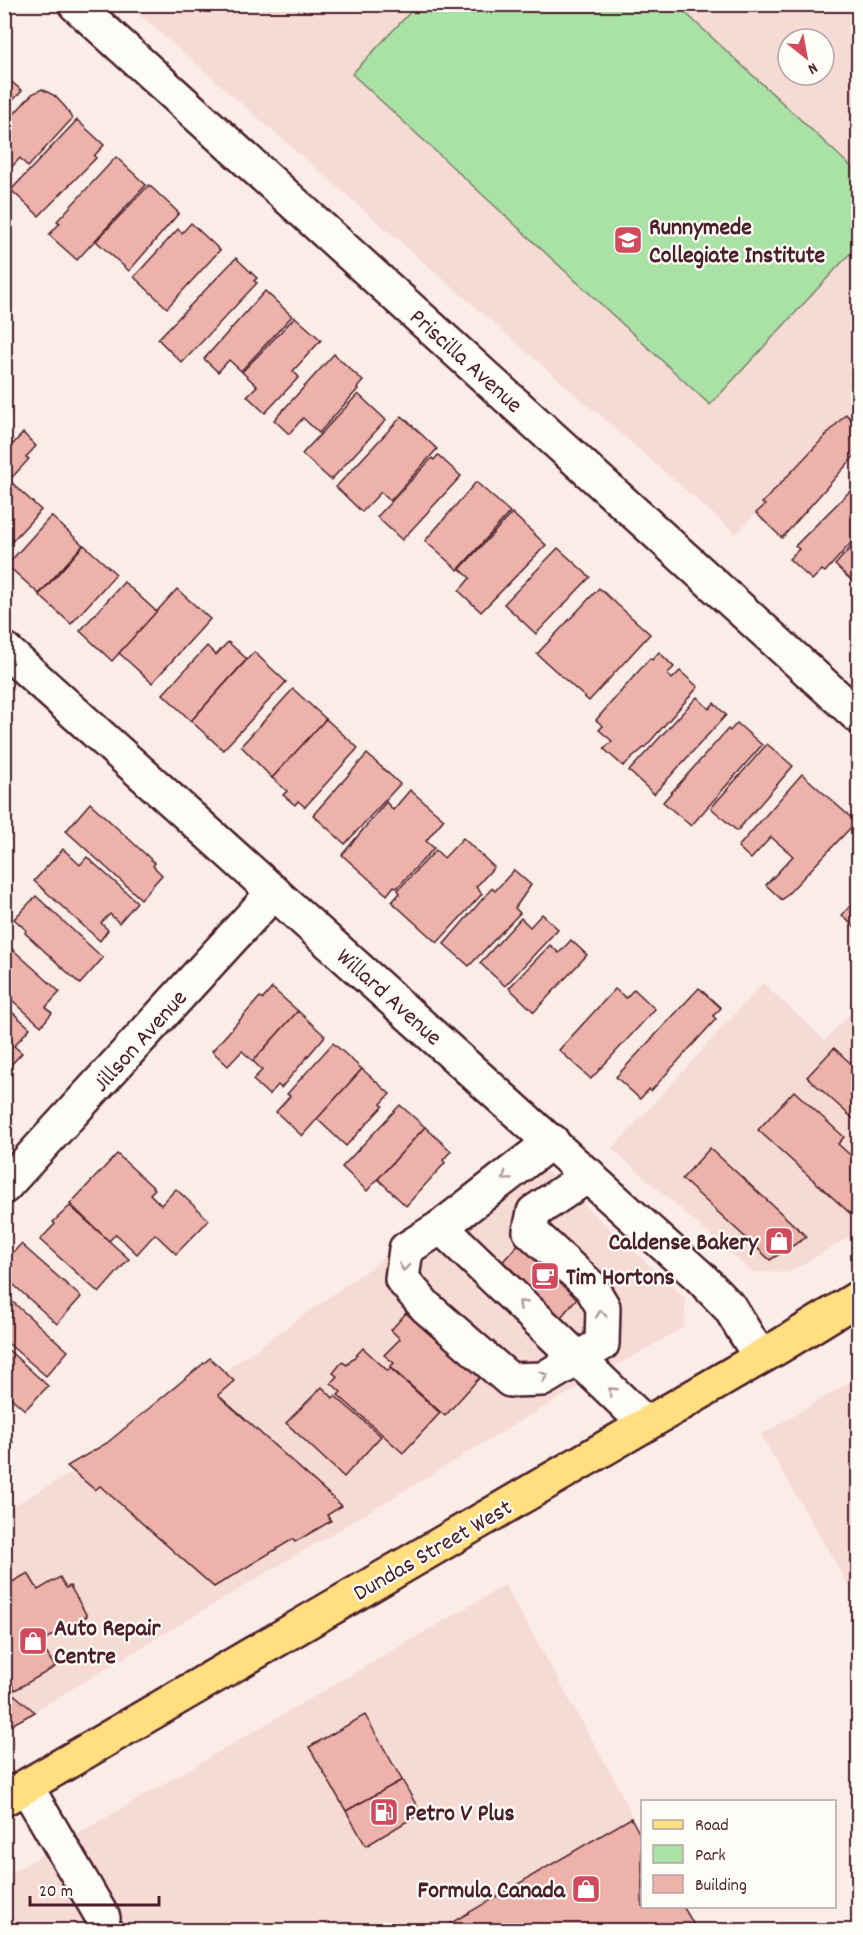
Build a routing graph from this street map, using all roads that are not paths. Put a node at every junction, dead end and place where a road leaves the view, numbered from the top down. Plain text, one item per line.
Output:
1 (75, 4) edge
2 (4, 649) edge
3 (858, 716) edge
4 (274, 892) junction
5 (552, 1142) junction
6 (589, 1175) junction
7 (4, 1187) edge
8 (441, 1227) junction
9 (858, 1298) edge
10 (760, 1357) junction
11 (579, 1359) junction
12 (645, 1424) junction
13 (15, 1792) edge
14 (103, 1918) dead end

1 - 3 street, Priscilla Avenue
2 - 4 street, Willard Avenue
4 - 5 street, Willard Avenue
4 - 7 street, Jillson Avenue
5 - 6 street, Willard Avenue
5 -> 8 street
6 - 10 street, Willard Avenue
11 -> 6 street
11 -> 8 street
8 -> 11 street
9 - 10 main road, Dundas Street West
10 - 12 main road, Dundas Street West
12 -> 11 street
12 - 13 main road, Dundas Street West
13 - 14 street

